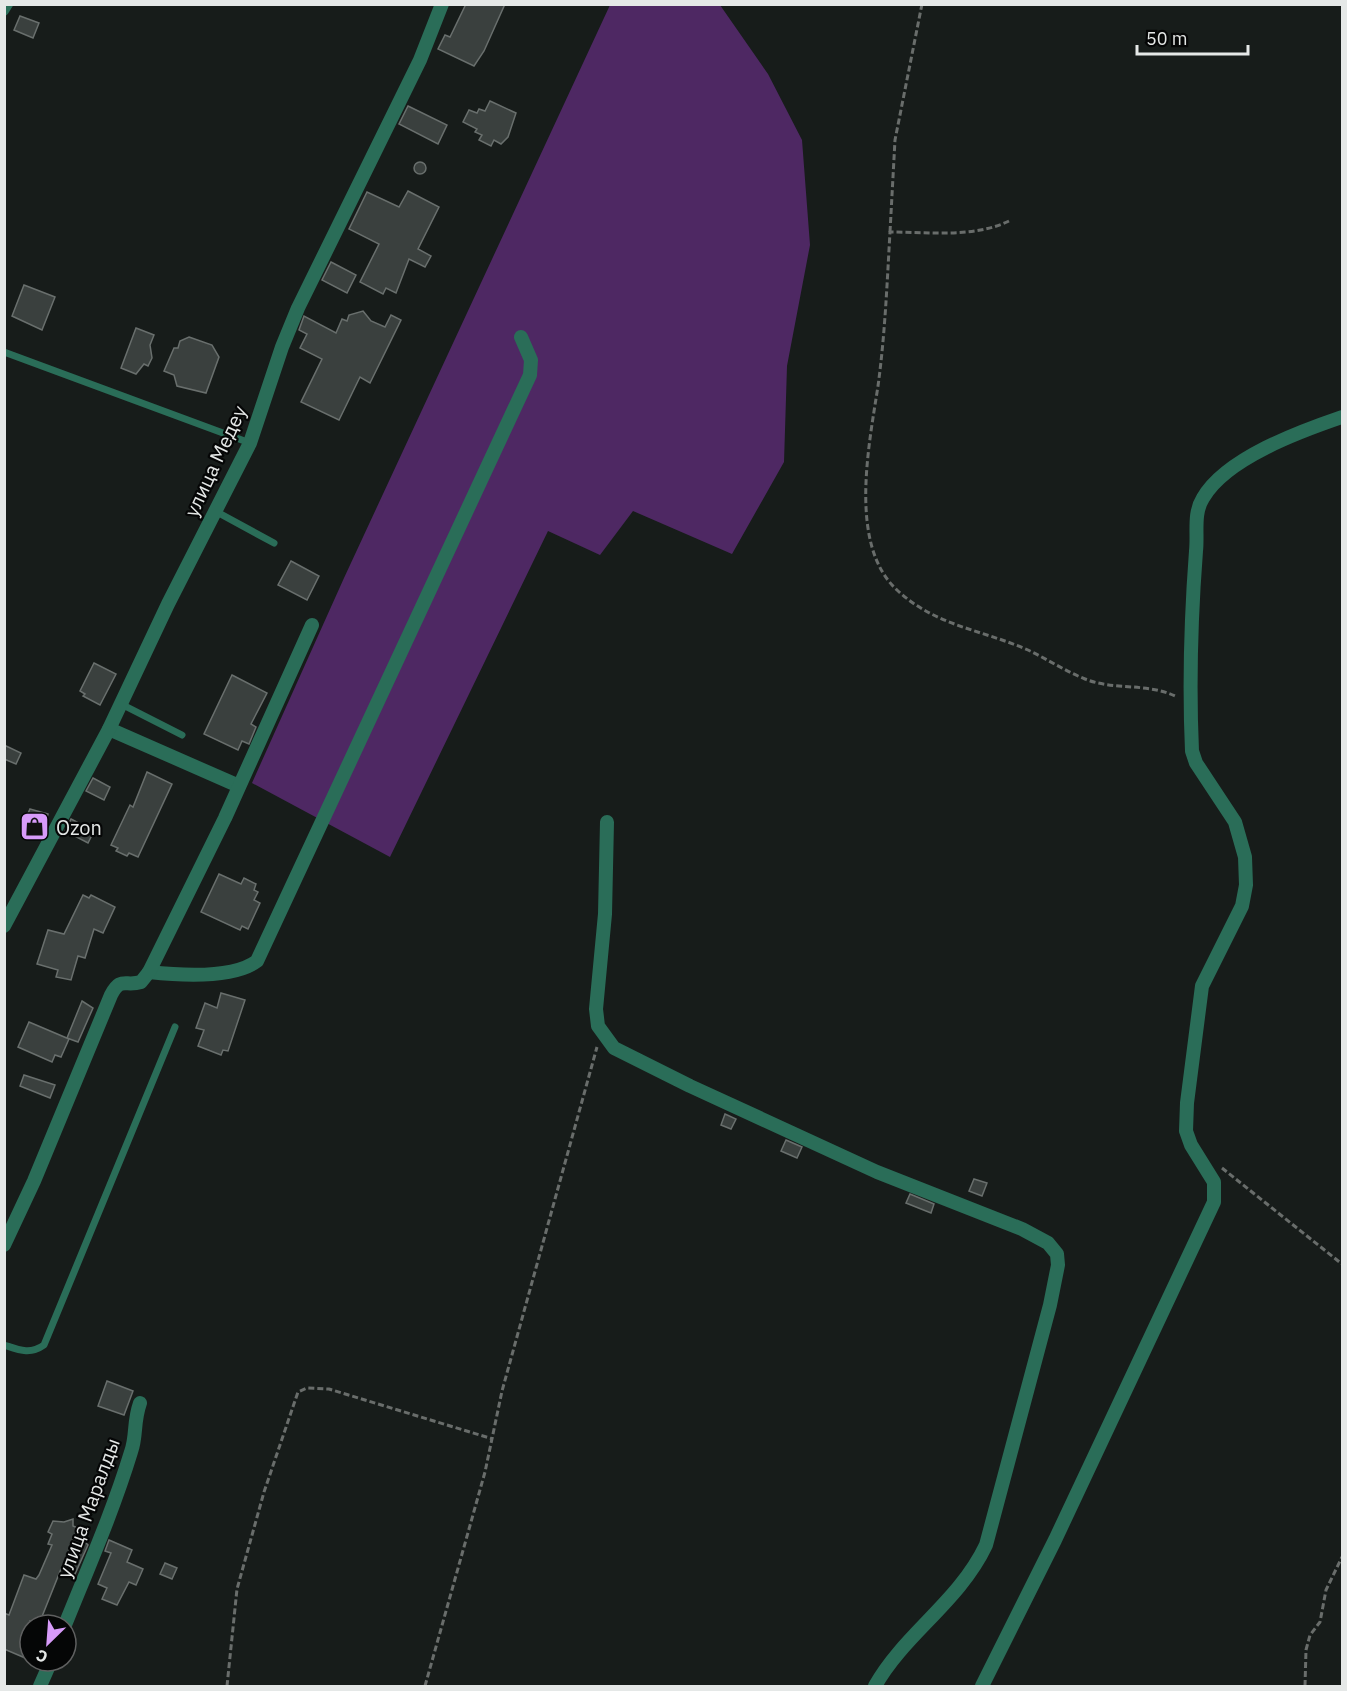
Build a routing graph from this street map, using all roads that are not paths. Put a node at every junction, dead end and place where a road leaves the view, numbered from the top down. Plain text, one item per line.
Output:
1 (10, 4) edge
2 (442, 4) edge
3 (5, 12) edge
4 (521, 337) dead end
5 (4, 352) edge
6 (1342, 417) edge
7 (250, 443) junction
8 (215, 511) junction
9 (274, 543) dead end
10 (312, 626) dead end
11 (121, 704) junction
12 (110, 729) junction
13 (182, 735) dead end
14 (239, 786) junction
15 (607, 822) dead end
16 (4, 926) edge
17 (149, 972) junction
18 (175, 1027) dead end
19 (4, 1245) edge
20 (4, 1345) edge
21 (140, 1403) dead end
22 (70, 1613) edge
23 (875, 1686) edge
24 (982, 1686) edge

1 - 3 lane
2 - 7 street, улица Медеу
4 - 17 street
5 - 7 lane
6 - 24 street
7 - 8 street, улица Медеу
8 - 9 lane
8 - 11 street, улица Медеу
10 - 14 street
11 - 12 street, улица Медеу
11 - 13 lane
12 - 14 street
12 - 16 street, улица Медеу
14 - 17 street
15 - 23 street
17 - 19 street
18 - 20 lane
21 - 22 street, улица Маралды

